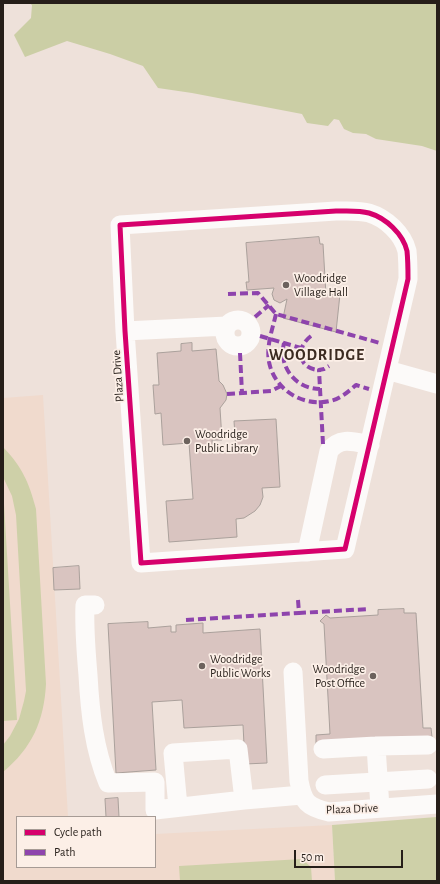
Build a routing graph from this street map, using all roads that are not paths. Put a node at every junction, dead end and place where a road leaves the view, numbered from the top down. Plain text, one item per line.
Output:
1 (227, 326) dead end
2 (125, 331) junction
3 (386, 370) junction
4 (437, 384) edge
5 (370, 445) junction
6 (307, 552) junction
7 (95, 605) dead end
8 (293, 672) dead end
9 (428, 745) dead end
10 (376, 746) junction
11 (323, 749) dead end
12 (428, 780) dead end
13 (378, 781) junction
14 (325, 784) dead end
15 (302, 795) junction
16 (244, 800) junction
17 (437, 804) edge
18 (178, 807) junction
19 (380, 808) junction

1 - 2 street
2 - 3 street, Plaza Drive
2 - 6 street, Plaza Drive
3 - 4 street
3 - 5 street, Plaza Drive
5 - 6 street, Plaza Drive
5 - 6 street
7 - 18 street
8 - 15 street
9 - 10 street
10 - 11 street
10 - 13 street
12 - 13 street
13 - 14 street
13 - 19 street
15 - 16 street
15 - 19 street, Plaza Drive
16 - 18 street
16 - 18 street
17 - 19 street, Plaza Drive

